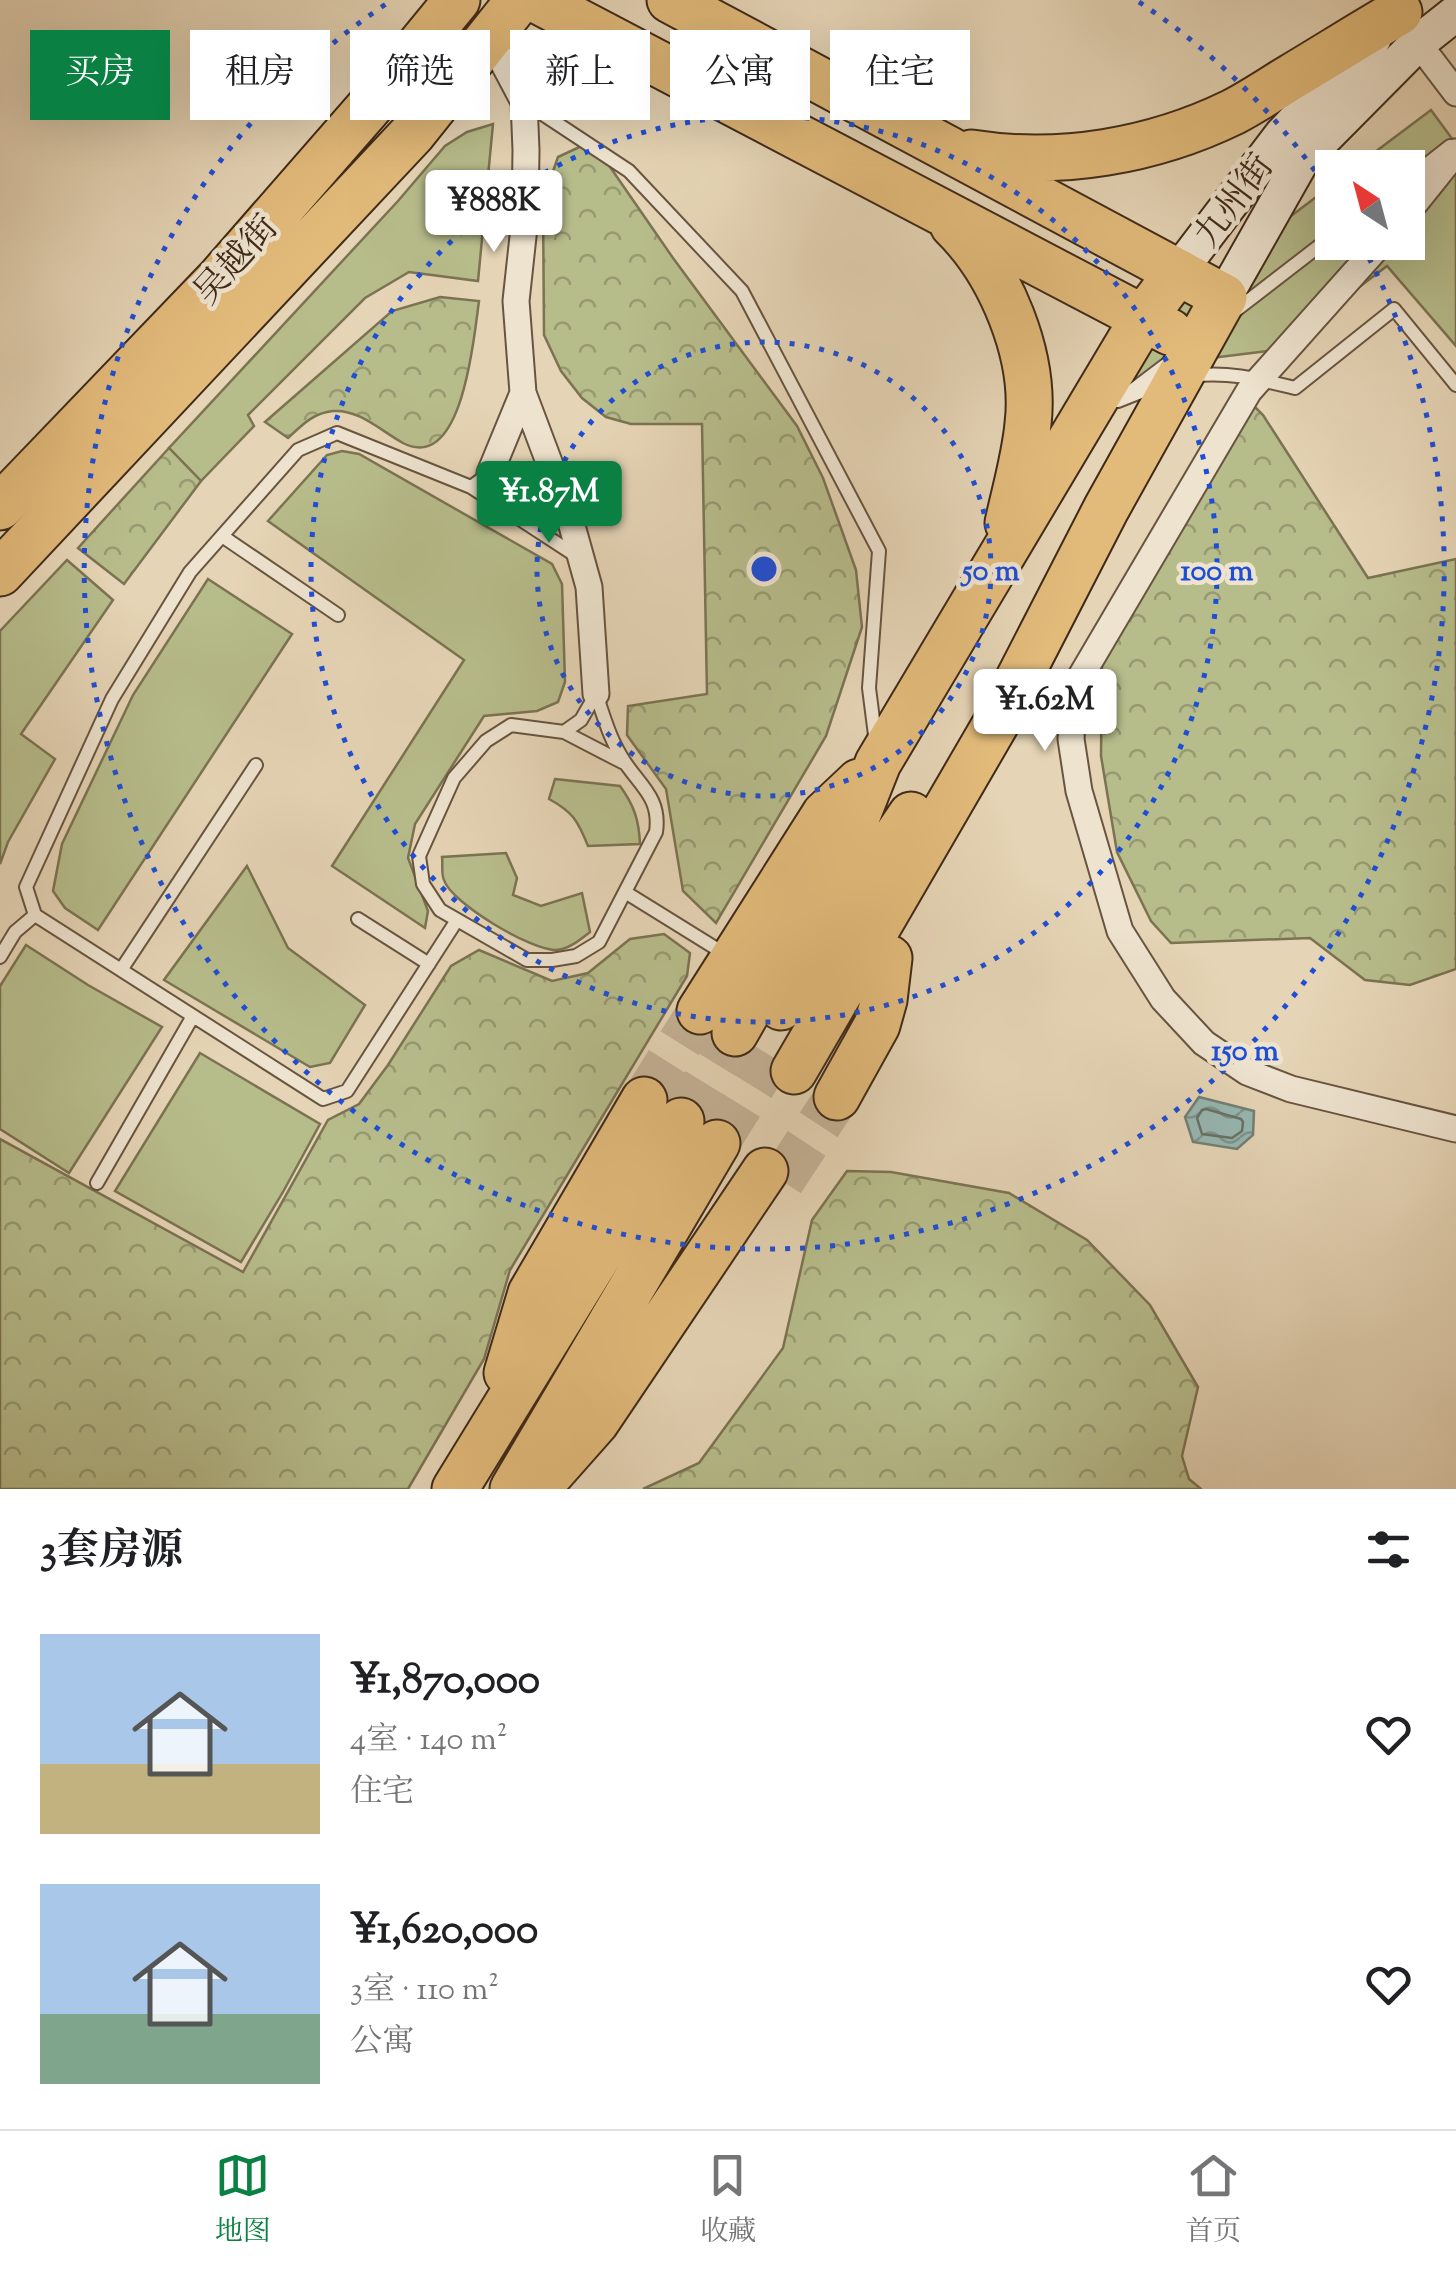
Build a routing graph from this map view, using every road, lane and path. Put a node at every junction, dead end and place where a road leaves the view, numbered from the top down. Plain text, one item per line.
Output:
1 (457, 0) edge
2 (518, 0) edge
3 (537, 0) edge
4 (670, 0) edge
5 (706, 12) edge
6 (1456, 13) edge
7 (1410, 18) edge
8 (490, 35) edge
9 (490, 38) edge
10 (510, 76) edge
11 (1456, 92) edge
12 (423, 120) edge
13 (524, 120) edge
14 (551, 120) edge
15 (1456, 142) edge
16 (948, 149) junction
17 (1456, 152) edge
18 (1425, 166) edge
19 (1425, 191) edge
20 (937, 209) junction
21 (1315, 249) edge
22 (1366, 260) edge
23 (1178, 272) junction
24 (1224, 297) junction
25 (1144, 317) junction
26 (1198, 348) junction
27 (1456, 386) edge
28 (523, 393) junction
29 (480, 480) junction
30 (0, 507) edge
31 (222, 536) junction
32 (1001, 558) junction
33 (582, 560) junction
34 (0, 573) edge
35 (338, 615) dead end
36 (596, 694) junction
37 (995, 724) junction
38 (564, 732) junction
39 (625, 763) junction
40 (878, 763) junction
41 (256, 765) dead end
42 (625, 892) junction
43 (35, 915) junction
44 (358, 920) dead end
45 (457, 920) junction
46 (0, 957) edge
47 (733, 959) junction
48 (429, 964) junction
49 (121, 970) junction
50 (193, 1016) junction
51 (766, 1053) junction
52 (1456, 1128) edge
53 (712, 1140) junction
54 (97, 1183) dead end
55 (504, 1486) edge

1 - 30 highway, 吴越街
2 - 8 highway
3 - 20 highway
4 - 5 highway
5 - 16 highway
6 - 7 main road, 九州街
7 - 11 street
7 - 16 highway
7 - 23 main road, 九州街
7 - 24 main road, 九州街
9 - 10 street
12 - 34 highway
13 - 28 street
14 - 40 lane
15 - 18 lane
16 - 23 highway
17 - 19 street
20 - 25 highway
20 - 32 highway
21 - 27 lane
22 - 52 street
23 - 24 highway
23 - 25 highway
24 - 26 highway
25 - 26 highway
25 - 32 highway
26 - 37 highway
26 - 51 highway
28 - 29 street
28 - 33 street
29 - 31 lane
29 - 33 lane
31 - 35 lane
31 - 43 lane
32 - 40 highway
33 - 36 street
36 - 38 lane
36 - 39 lane
37 - 51 highway
37 - 51 highway
38 - 39 lane
38 - 45 lane
39 - 42 lane
40 - 47 highway
40 - 51 highway
41 - 49 lane
42 - 45 lane
42 - 47 lane
43 - 46 lane
43 - 49 lane
44 - 48 lane
45 - 48 lane
47 - 51 highway
48 - 50 lane
49 - 50 lane
50 - 54 lane
53 - 55 highway
53 - 55 highway
53 - 55 highway

